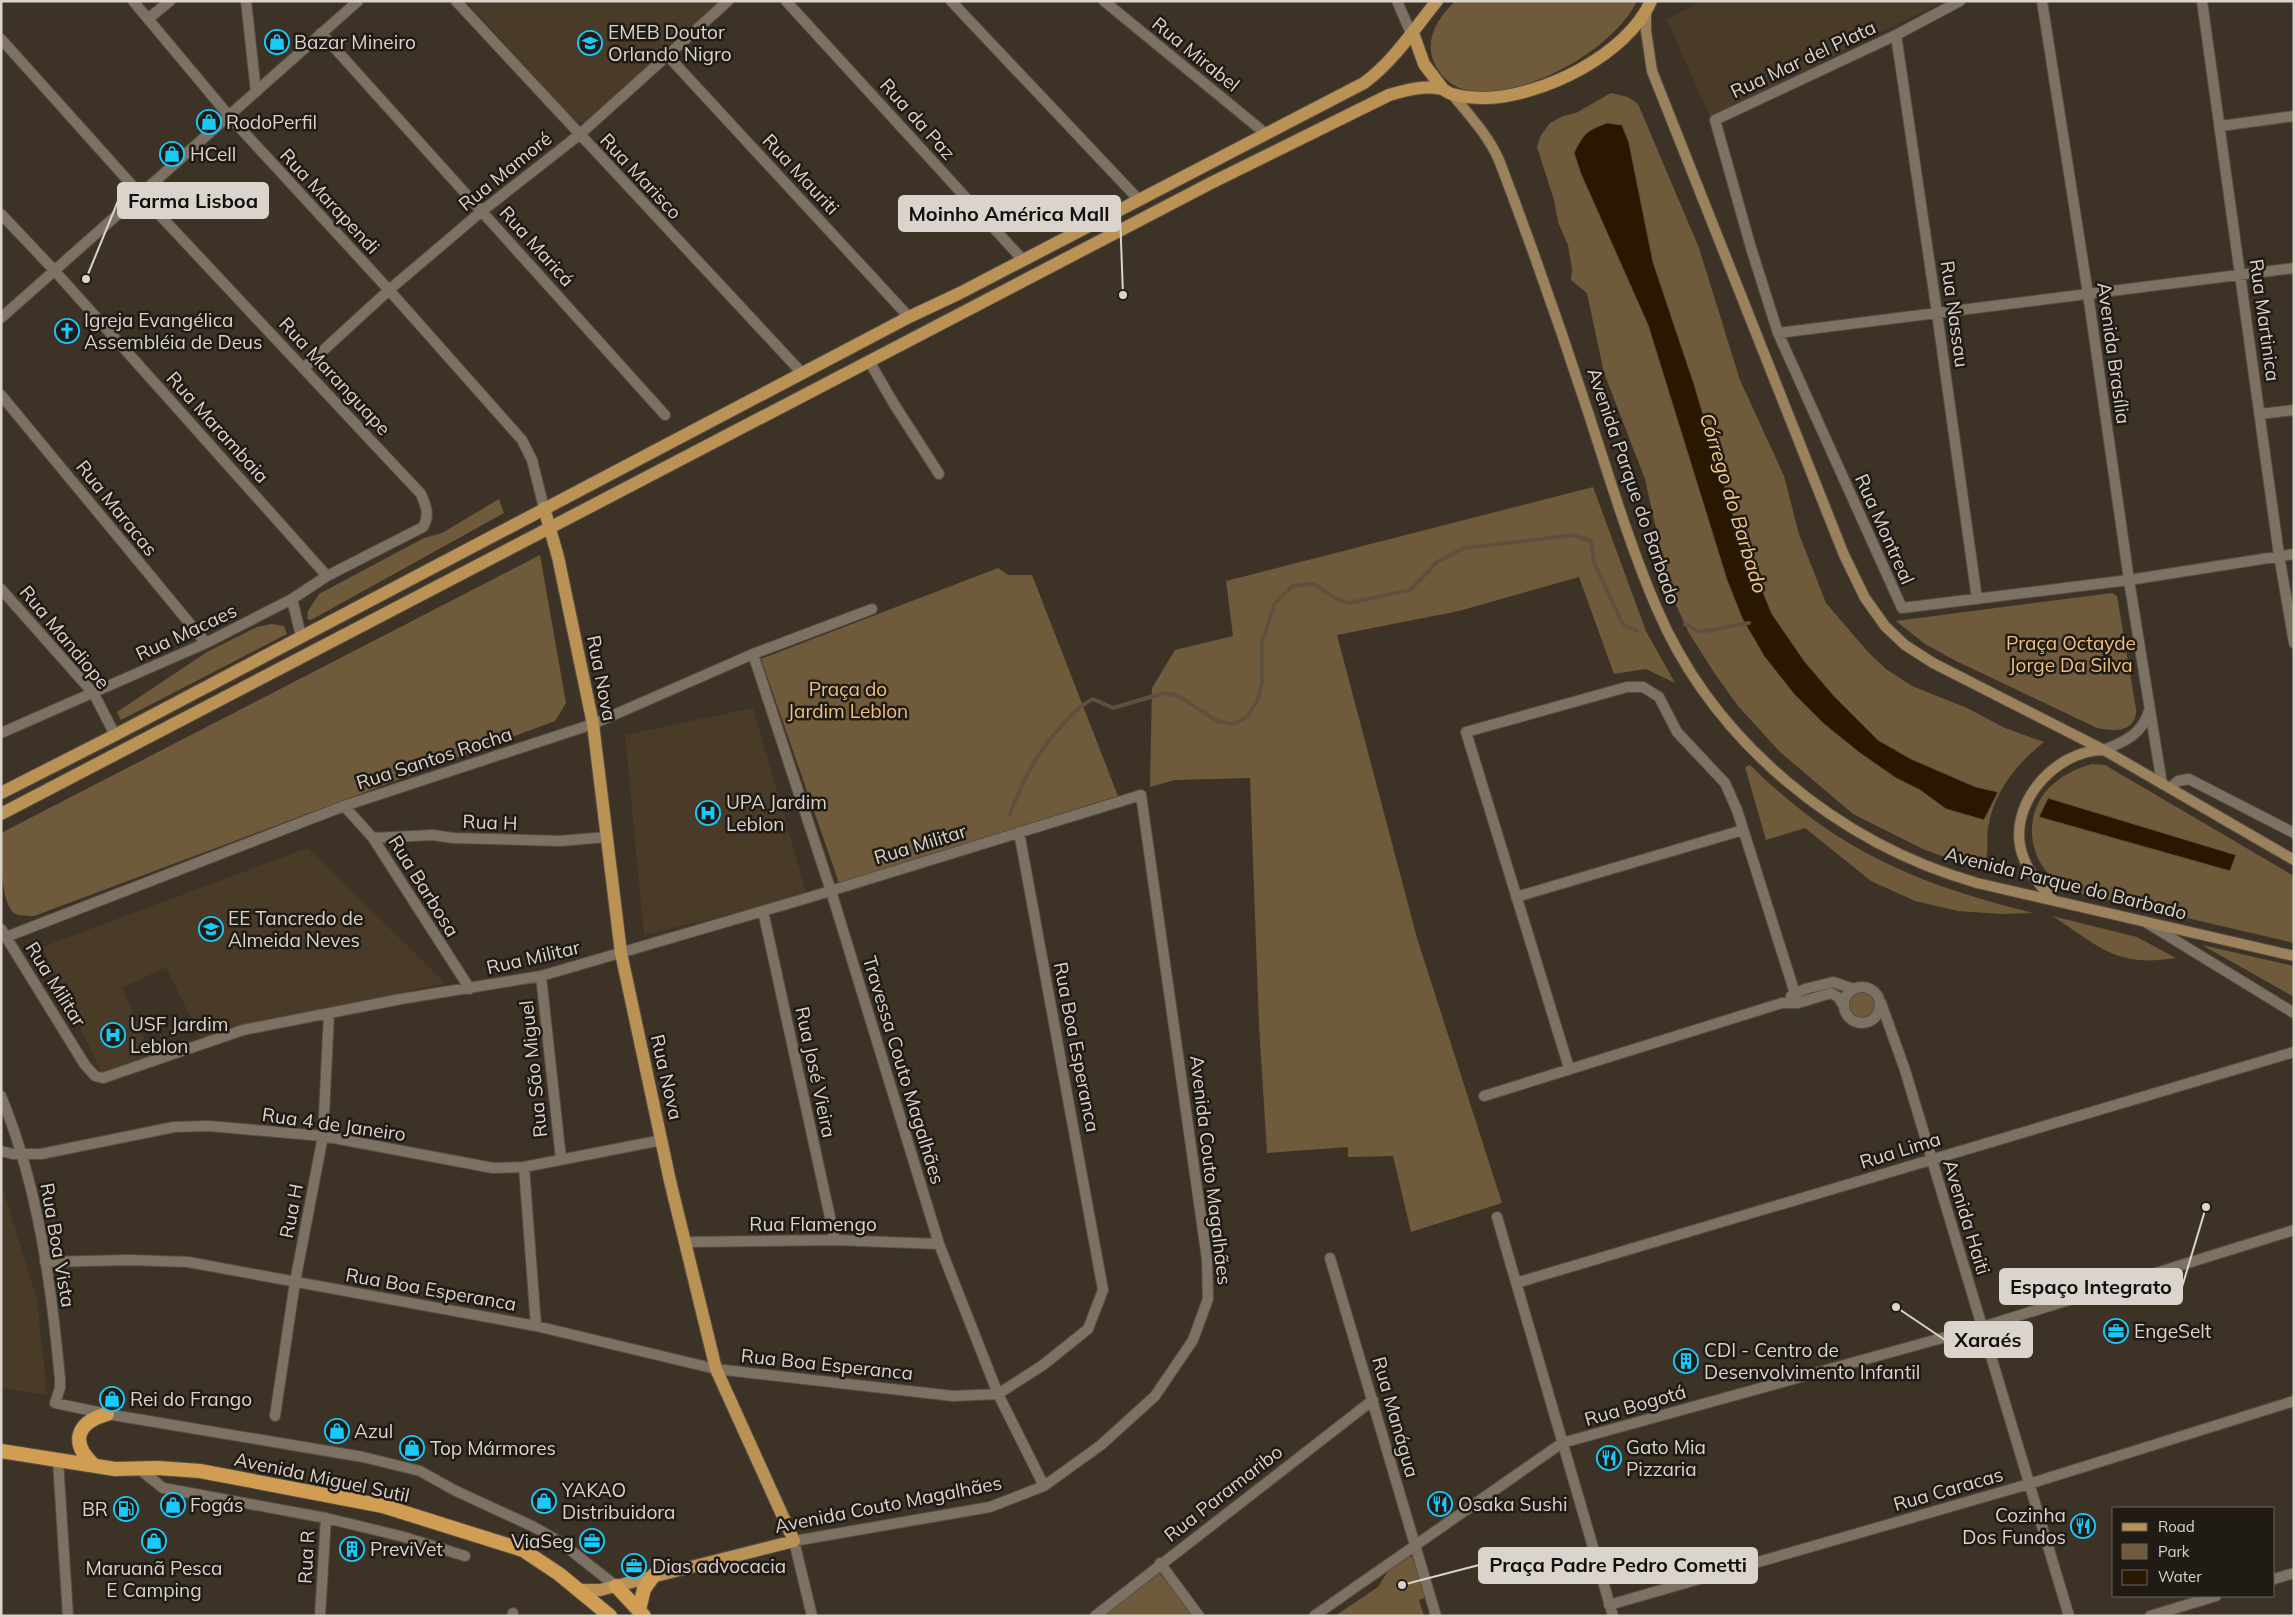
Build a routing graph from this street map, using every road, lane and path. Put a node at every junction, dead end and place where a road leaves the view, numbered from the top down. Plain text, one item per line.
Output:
1 (133, 1) edge
2 (170, 1) edge
3 (246, 1) edge
4 (358, 1) edge
5 (456, 1) edge
6 (728, 1) edge
7 (786, 1) edge
8 (951, 1) edge
9 (1104, 1) edge
10 (1397, 1) edge
11 (1437, 1) edge
12 (1960, 1) edge
13 (2042, 1) edge
14 (2202, 1) edge
15 (1648, 7) edge
16 (149, 18) junction
17 (321, 33) junction
18 (1413, 34) junction
19 (1896, 36) junction
20 (1, 39) edge
21 (668, 55) junction
22 (256, 92) junction
23 (1447, 92) junction
24 (2294, 116) edge
25 (230, 117) junction
26 (1715, 120) joint
27 (2221, 126) junction
28 (1265, 134) junction
29 (579, 135) junction
30 (140, 194) junction
31 (1138, 200) junction
32 (482, 211) junction
33 (1, 214) edge
34 (1023, 260) junction
35 (2294, 268) edge
36 (54, 270) junction
37 (2241, 274) junction
38 (390, 290) junction
39 (2088, 294) junction
40 (1937, 313) junction
41 (908, 317) junction
42 (1, 318) edge
43 (1778, 333) junction
44 (869, 361) junction
45 (304, 368) junction
46 (802, 373) junction
47 (1, 395) edge
48 (2294, 410) edge
49 (2260, 414) junction
50 (665, 415) dead end
51 (939, 474) dead end
52 (421, 494) joint
53 (544, 508) junction
54 (550, 528) junction
55 (2294, 554) edge
56 (2279, 556) junction
57 (327, 576) junction
58 (2128, 580) junction
59 (1, 589) edge
60 (292, 599) junction
61 (1977, 599) junction
62 (872, 609) dead end
63 (301, 636) junction
64 (2294, 643) edge
65 (206, 644) junction
66 (754, 654) junction
67 (94, 694) junction
68 (2150, 710) junction
69 (592, 724) junction
70 (1, 733) edge
71 (114, 735) junction
72 (2104, 750) junction
73 (2166, 786) junction
74 (1, 793) edge
75 (1141, 795) joint
76 (344, 806) junction
77 (1, 814) edge
78 (1742, 830) junction
79 (1019, 832) junction
80 (2294, 833) edge
81 (607, 837) junction
82 (373, 838) junction
83 (2294, 860) edge
84 (830, 891) junction
85 (1516, 897) junction
86 (2053, 900) junction
87 (763, 911) junction
88 (2144, 921) junction
89 (4, 933) edge
90 (621, 953) junction
91 (2294, 956) edge
92 (541, 976) junction
93 (470, 989) junction
94 (1854, 989) junction
95 (1796, 998) junction
96 (1881, 1003) junction
97 (1844, 1006) junction
98 (329, 1013) junction
99 (2294, 1013) edge
100 (1871, 1021) junction
101 (1891, 1030) junction
102 (2294, 1052) edge
103 (1569, 1068) junction
104 (1, 1096) edge
105 (1484, 1096) dead end
106 (323, 1136) junction
107 (662, 1140) junction
108 (1, 1151) edge
109 (22, 1154) junction
110 (561, 1159) junction
111 (1932, 1159) junction
112 (524, 1167) junction
113 (1497, 1217) dead end
114 (2294, 1230) edge
115 (835, 1240) junction
116 (686, 1242) junction
117 (939, 1244) junction
118 (1330, 1258) dead end
119 (45, 1262) junction
120 (295, 1282) junction
121 (1516, 1283) junction
122 (536, 1326) junction
123 (1982, 1327) junction
124 (716, 1369) junction
125 (998, 1394) junction
126 (1373, 1400) junction
127 (2294, 1401) edge
128 (55, 1403) joint
129 (107, 1414) junction
130 (275, 1416) dead end
131 (1562, 1443) junction
132 (1, 1451) edge
133 (58, 1461) junction
134 (95, 1466) junction
135 (138, 1468) junction
136 (2029, 1484) junction
137 (1044, 1486) junction
138 (326, 1518) junction
139 (794, 1541) junction
140 (1415, 1547) junction
141 (465, 1556) dead end
142 (1160, 1563) junction
143 (2294, 1572) edge
144 (654, 1575) junction
145 (2275, 1578) edge
146 (616, 1586) junction
147 (579, 1590) junction
148 (2213, 1597) edge
149 (1609, 1605) junction
150 (641, 1613) edge
151 (68, 1616) edge
152 (320, 1616) edge
153 (610, 1616) edge
154 (812, 1616) edge
155 (1095, 1616) edge
156 (1199, 1616) edge
157 (1314, 1616) edge
158 (1436, 1616) edge
159 (1613, 1616) edge
160 (2069, 1616) edge
161 (2150, 1616) edge

1 - 16 street, Rua Marapendi
2 - 16 street
3 - 22 street
4 - 17 street
5 - 29 street, Rua Marisco
6 - 21 street, Rua Mamoré
7 - 34 street, Rua da Paz
8 - 31 street
9 - 28 street, Rua Mirabel
10 - 18 street
11 - 18 main road
12 - 19 street, Rua Mar del Plata
13 - 39 street, Avenida Brasília
14 - 27 street, Rua Martinica
15 - 23 main road
15 - 72 main road
16 - 25 street, Rua Marapendi
17 - 22 street
17 - 32 street, Rua Maricá
18 - 23 main road
18 - 28 main road
19 - 26 street, Rua Mar del Plata
19 - 40 street, Rua Nassau
20 - 30 street, Rua Maranguape
21 - 29 street, Rua Mamoré
21 - 41 street, Rua Mauriti
22 - 25 street
23 - 44 main road
23 - 86 main road, Avenida Parque do Barbado
24 - 27 street
25 - 30 street
25 - 38 street, Rua Marapendi
26 - 43 street, Rua Montreal
27 - 37 street, Rua Martinica
28 - 31 main road
29 - 32 street, Rua Mamoré
29 - 46 street, Rua Marisco
30 - 36 street
30 - 45 street, Rua Maranguape
31 - 34 main road
32 - 38 street, Rua Mamoré
32 - 50 street, Rua Maricá
33 - 36 street, Rua Marambaia
34 - 41 main road
35 - 37 street
36 - 42 street
36 - 57 street, Rua Marambaia
37 - 39 street
37 - 49 street, Rua Martinica
38 - 45 street, Rua Mamoré
38 - 53 street, Rua Marapendi
39 - 40 street
39 - 58 street, Avenida Brasília
40 - 43 street
40 - 61 street, Rua Nassau
41 - 46 main road
43 - 61 street, Rua Montreal
44 - 51 street
44 - 54 main road
45 - 52 street, Rua Maranguape
46 - 53 main road
47 - 65 street, Rua Maracas
48 - 49 street
49 - 56 street, Rua Martinica
52 - 57 street, Rua Macaes
53 - 54 main road, Rua Nova
53 - 63 main road
54 - 69 main road, Rua Nova
54 - 77 main road
55 - 56 street, Rua Montreal
56 - 58 street, Rua Montreal
56 - 64 street, Rua Martinica
57 - 60 street, Rua Macaes
58 - 61 street, Rua Montreal
58 - 68 street, Avenida Brasília
59 - 67 street, Rua Mandiope
60 - 63 street
60 - 65 street, Rua Macaes
62 - 66 street, Rua Santos Rocha
63 - 71 main road
65 - 67 street, Rua Macaes
66 - 69 street, Rua Santos Rocha
66 - 84 street, Travessa Couto Magalhães
67 - 70 street, Rua Macaes
67 - 71 street, Rua Mandiope
68 - 72 street
68 - 73 street, Avenida Brasília
69 - 76 street, Rua Santos Rocha
69 - 81 main road, Rua Nova
71 - 74 main road
72 - 73 main road
72 - 86 main road
73 - 80 street
73 - 83 main road
75 - 79 street, Rua Militar
75 - 137 street, Avenida Couto Magalhães
76 - 82 street, Rua Barbosa
76 - 89 street, Rua Santos Rocha
78 - 85 street
78 - 85 street
78 - 95 street
79 - 84 street, Rua Militar
79 - 125 street, Rua Boa Esperanca
81 - 82 street, Rua H
81 - 90 main road, Rua Nova
82 - 93 street, Rua Barbosa
84 - 87 street, Rua Militar
84 - 117 street, Travessa Couto Magalhães
85 - 103 street
86 - 88 main road, Avenida Parque do Barbado
87 - 90 street, Rua Militar
87 - 115 street, Rua José Vieira
88 - 91 main road, Avenida Parque do Barbado
88 - 99 street
89 - 98 street, Rua Militar
90 - 92 street, Rua Militar
90 - 107 main road, Rua Nova
92 - 93 street, Rua Militar
92 - 110 street, Rua São Miguel
93 - 98 street, Rua Militar
94 - 95 street, Avenida Haiti
94 - 96 street, Avenida Haiti
94 - 97 street
95 - 97 street
95 - 103 street
96 - 100 street
96 - 101 street, Avenida Haiti
97 - 100 street
98 - 106 street, Rua H
100 - 101 street
101 - 111 street, Avenida Haiti
102 - 111 street, Rua Lima
103 - 105 street
104 - 109 street, Rua Boa Vista
106 - 109 street, Rua 4 de Janeiro
106 - 112 street, Rua 4 de Janeiro
106 - 120 street, Rua H
107 - 110 street, Rua 4 de Janeiro
107 - 116 main road, Rua Nova
108 - 109 street, Rua 4 de Janeiro
109 - 119 street, Rua Boa Vista
110 - 112 street, Rua 4 de Janeiro
111 - 121 street, Rua Lima
111 - 123 street, Avenida Haiti
112 - 122 street
113 - 121 street
114 - 123 street, Rua Bogotá
115 - 116 street, Rua Flamengo
115 - 117 street, Rua Flamengo
116 - 124 main road, Rua Nova
117 - 125 street, Travessa Couto Magalhães
118 - 126 street, Rua Manágua
119 - 120 street, Rua Boa Esperanca
119 - 128 street, Rua Boa Vista
120 - 122 street, Rua Boa Esperanca
120 - 130 street, Rua H
121 - 131 street
122 - 124 street, Rua Boa Esperanca
123 - 131 street, Rua Bogotá
123 - 136 street, Avenida Haiti
124 - 125 street, Rua Boa Esperanca
124 - 139 main road, Rua Nova
125 - 137 street, Travessa Couto Magalhães
126 - 140 street, Rua Manágua
126 - 142 street, Rua Paramaribo
127 - 136 street, Rua Caracas
128 - 129 street, Avenida Miguel Sutil
129 - 134 highway
129 - 146 street, Avenida Miguel Sutil
131 - 140 street, Rua Bogotá
131 - 149 street
132 - 133 highway, Avenida Miguel Sutil
133 - 134 highway, Avenida Miguel Sutil
133 - 151 street
134 - 135 highway, Avenida Miguel Sutil
135 - 138 street, Rua R
135 - 147 highway, Avenida Miguel Sutil
136 - 149 street, Rua Caracas
136 - 160 street, Avenida Haiti
137 - 139 street, Avenida Couto Magalhães
138 - 141 street
138 - 152 street, Rua R
139 - 144 main road, Avenida Couto Magalhães
139 - 154 street, Rua Nova
140 - 157 street, Rua Bogotá
140 - 158 street, Rua Manágua
142 - 155 street, Rua Paramaribo
142 - 156 street
143 - 145 street
144 - 146 main road, Avenida Couto Magalhães
144 - 150 highway
146 - 147 main road, Avenida Couto Magalhães
146 - 150 highway, Avenida Miguel Sutil
147 - 153 highway, Avenida Miguel Sutil
148 - 161 street
149 - 159 street

